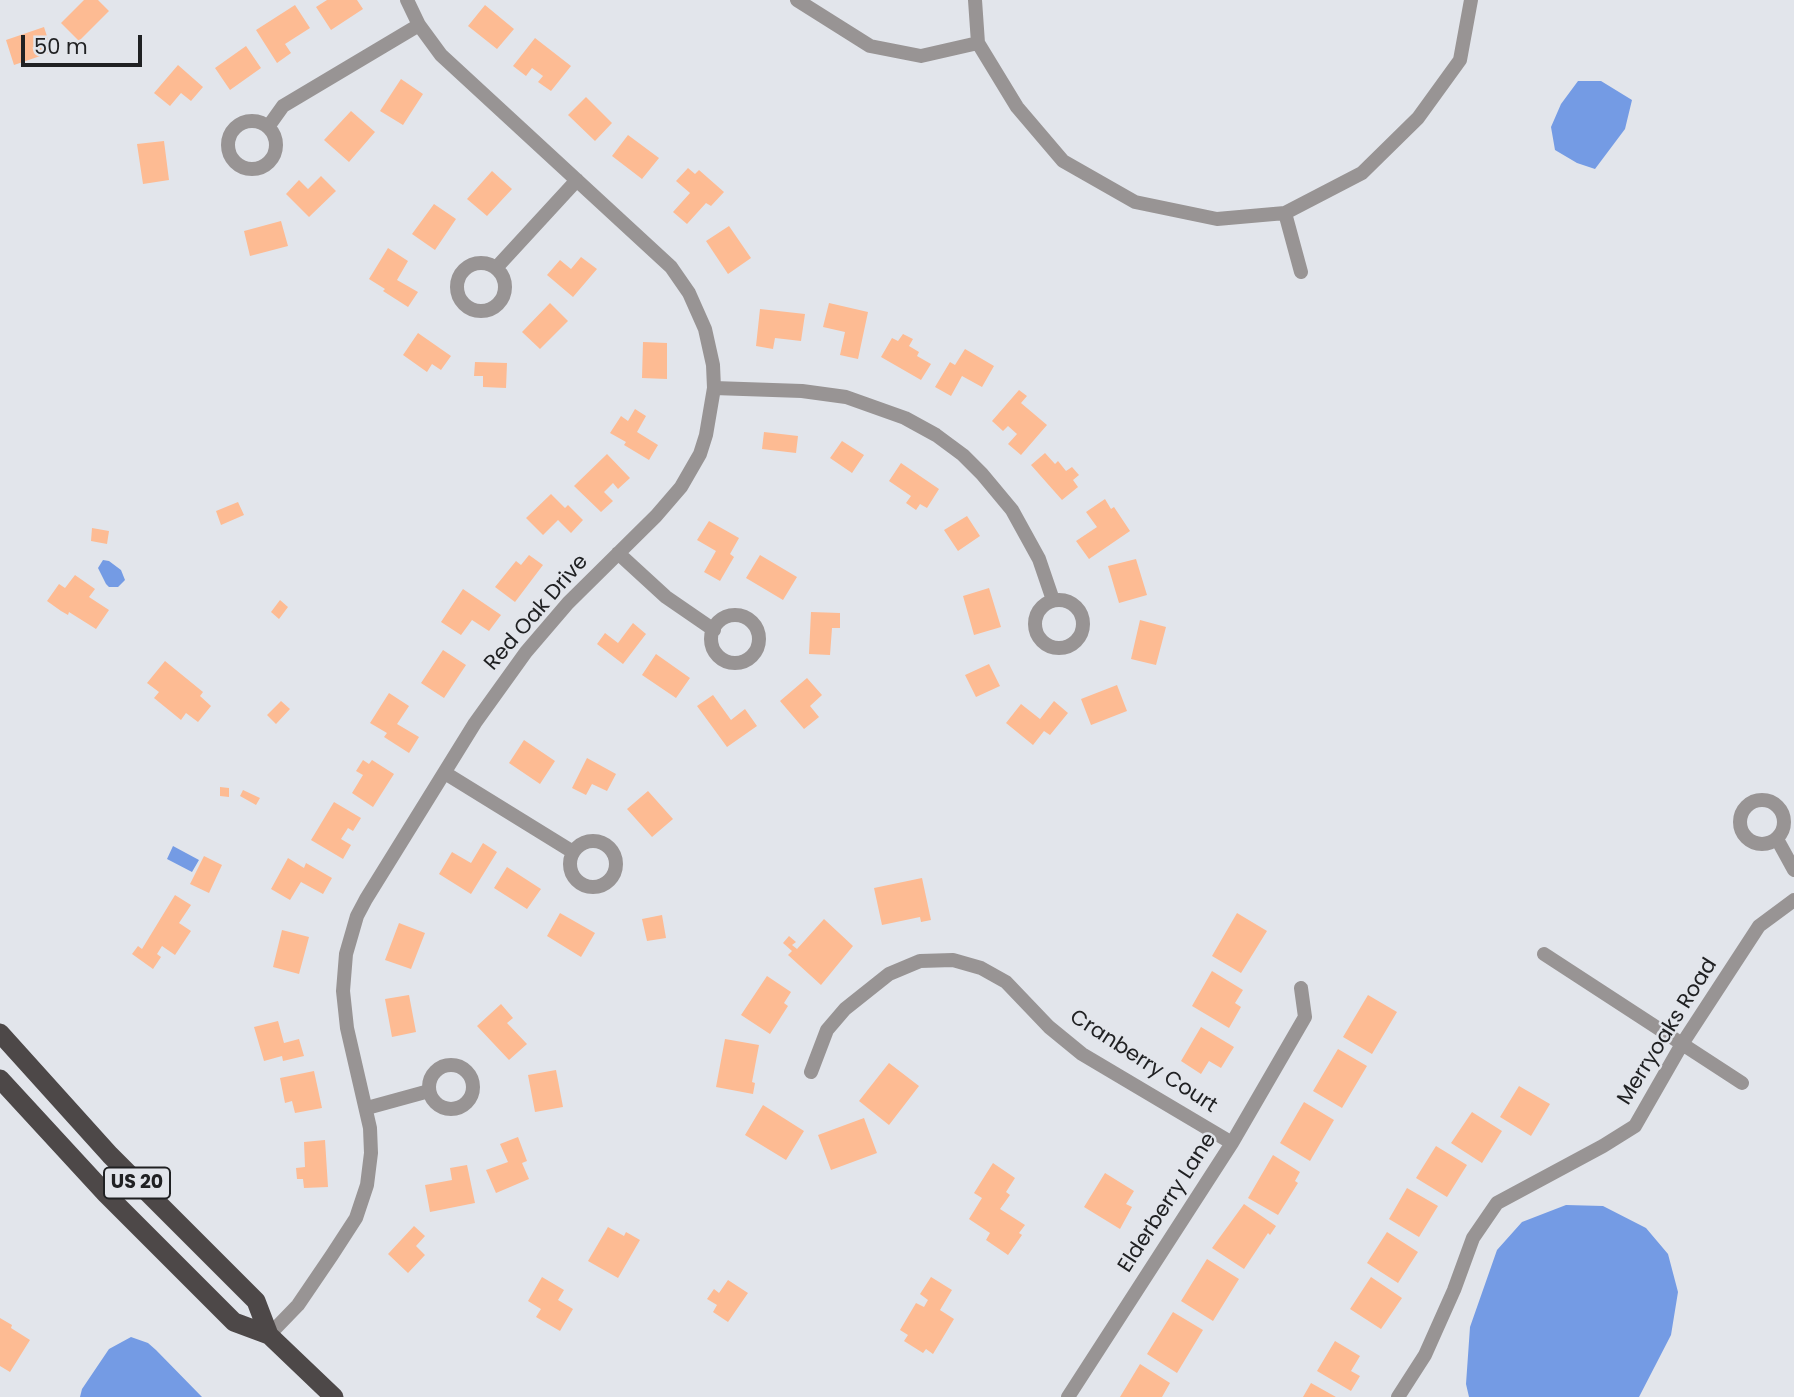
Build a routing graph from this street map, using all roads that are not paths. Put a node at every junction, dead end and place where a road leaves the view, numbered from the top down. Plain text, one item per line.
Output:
1 (407, 0) edge
2 (797, 0) edge
3 (975, 0) edge
4 (1471, 0) edge
5 (419, 25) junction
6 (978, 43) junction
7 (268, 127) dead end
8 (578, 180) junction
9 (1285, 213) junction
10 (496, 268) dead end
11 (1301, 272) dead end
12 (714, 388) junction
13 (618, 553) junction
14 (1053, 600) dead end
15 (714, 630) dead end
16 (444, 773) junction
17 (1777, 839) dead end
18 (573, 852) dead end
19 (1794, 870) edge
20 (1794, 900) edge
21 (1544, 954) dead end
22 (1301, 988) dead end
23 (0, 1033) edge
24 (1682, 1044) junction
25 (811, 1072) dead end
26 (0, 1079) edge
27 (1742, 1083) dead end
28 (429, 1091) dead end
29 (367, 1108) junction
30 (1232, 1143) junction
31 (269, 1335) junction
32 (334, 1397) edge
33 (1068, 1397) edge
34 (1398, 1397) edge

1 - 5 street, Red Oak Drive
2 - 6 street
3 - 6 street
4 - 9 street
5 - 7 street
5 - 8 street, Red Oak Drive
6 - 9 street
8 - 10 street
8 - 12 street, Red Oak Drive
9 - 11 street
12 - 13 street, Red Oak Drive
12 - 14 street
13 - 15 street
13 - 16 street, Red Oak Drive
16 - 18 street
16 - 29 street, Red Oak Drive
17 - 19 street
20 - 24 street, Merryoaks Road
21 - 24 street
22 - 30 street, Elderberry Lane
23 - 31 highway, US 20
24 - 27 street
24 - 34 street, Merryoaks Road
25 - 30 street, Cranberry Court
26 - 31 highway, US 20
28 - 29 street
29 - 31 street, Red Oak Drive
30 - 33 street, Elderberry Lane
31 - 32 highway, US 20

